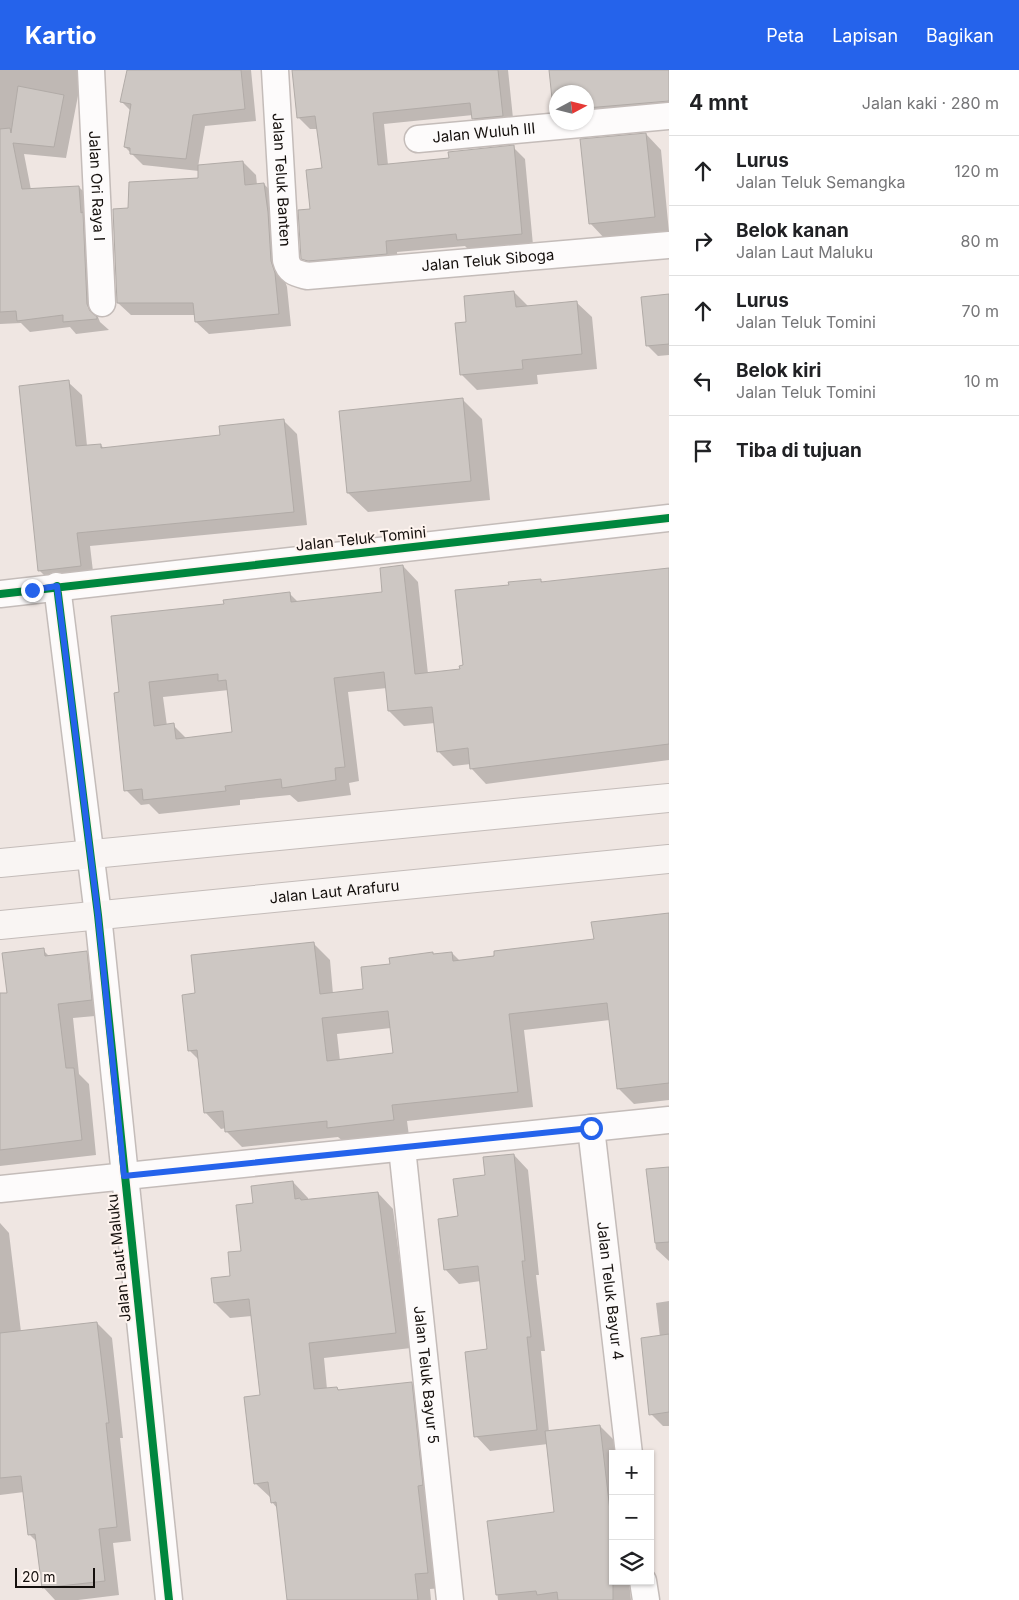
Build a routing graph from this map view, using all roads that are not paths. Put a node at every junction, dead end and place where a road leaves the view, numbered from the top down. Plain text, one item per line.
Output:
1 (91, 70) edge
2 (275, 70) edge
3 (669, 116) edge
4 (418, 139) dead end
5 (669, 245) edge
6 (308, 276) joint
7 (102, 303) dead end
8 (669, 518) edge
9 (57, 586) junction
10 (0, 594) edge
11 (669, 798) edge
12 (90, 854) junction
13 (669, 859) edge
14 (0, 863) edge
15 (98, 915) junction
16 (0, 925) edge
17 (669, 1120) edge
18 (591, 1128) junction
19 (402, 1148) junction
20 (124, 1176) junction
21 (0, 1189) edge
22 (629, 1450) edge
23 (644, 1585) edge
24 (169, 1600) edge
25 (450, 1600) edge
26 (646, 1600) edge

1 - 7 street, Jalan Ori Raya I
2 - 6 street, Jalan Teluk Banten
3 - 4 street, Jalan Wuluh III
5 - 6 street, Jalan Teluk Siboga
8 - 9 street, Jalan Teluk Tomini
9 - 10 street, Jalan Teluk Tomini
9 - 12 street
11 - 12 street
12 - 14 street
12 - 15 street, Jalan Laut Maluku
13 - 15 street, Jalan Laut Arafuru
15 - 16 street, Jalan Laut Arafuru
15 - 20 street, Jalan Laut Maluku
17 - 18 street
18 - 19 street
18 - 22 street, Jalan Teluk Bayur 4
19 - 20 street
19 - 25 street, Jalan Teluk Bayur 5
20 - 21 street
20 - 24 street, Jalan Laut Maluku
23 - 26 street

